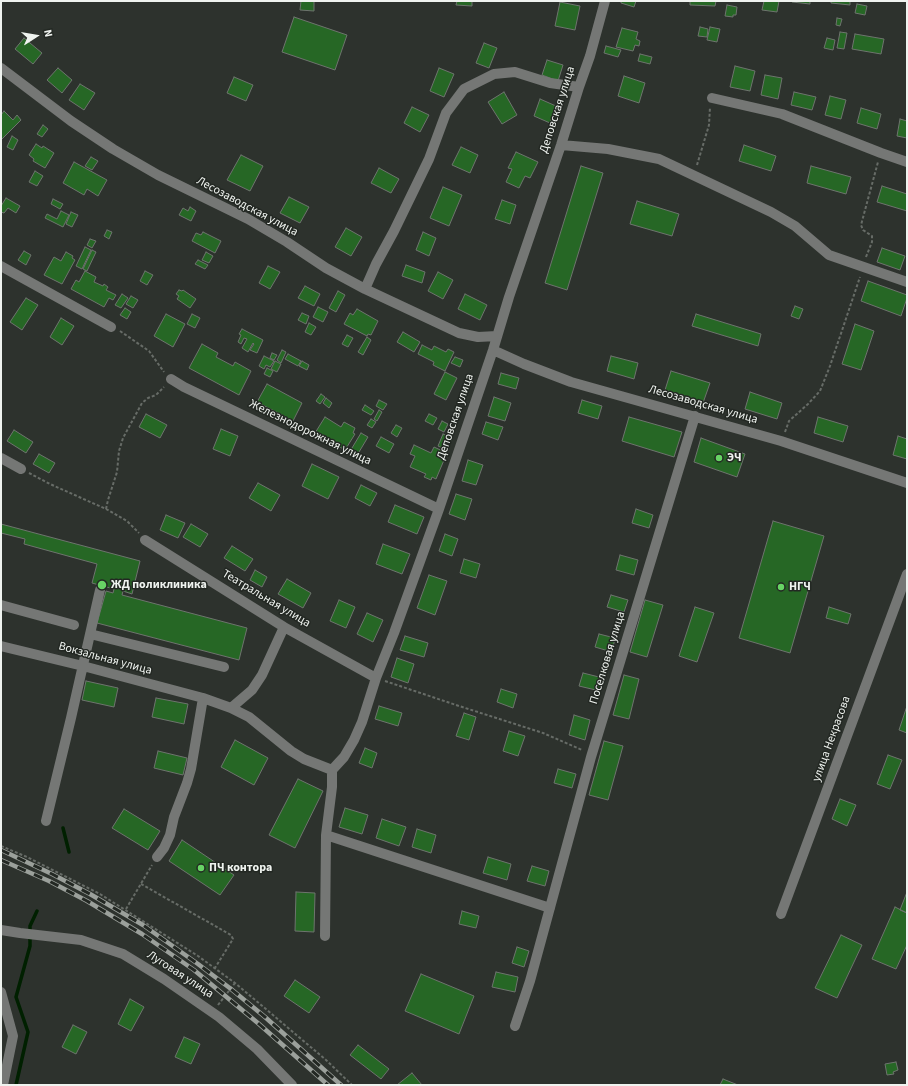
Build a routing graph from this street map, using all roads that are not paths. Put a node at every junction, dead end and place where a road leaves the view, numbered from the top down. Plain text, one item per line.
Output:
1 (605, 1) edge
2 (1, 68) edge
3 (579, 87) junction
4 (712, 98) road end
5 (561, 145) junction
6 (907, 162) edge
7 (1, 266) edge
8 (907, 282) edge
9 (365, 289) junction
10 (110, 327) dead end
11 (497, 336) junction
12 (492, 350) junction
13 (171, 379) road end
14 (695, 416) junction
15 (1, 458) edge
16 (21, 469) road end
17 (907, 483) edge
18 (439, 509) junction
19 (145, 540) road end
20 (907, 574) edge
21 (905, 588) edge
22 (100, 590) dead end
23 (1, 605) edge
24 (74, 625) dead end
25 (284, 627) junction
26 (90, 634) junction
27 (1, 646) edge
28 (82, 666) junction
29 (224, 667) dead end
30 (376, 678) junction
31 (203, 698) junction
32 (231, 708) junction
33 (332, 770) junction
34 (46, 821) dead end
35 (326, 835) junction
36 (157, 857) road end
37 (550, 908) junction
38 (781, 914) dead end
39 (1, 930) edge
40 (325, 936) dead end
41 (1, 992) edge
42 (515, 1026) dead end
43 (288, 1083) edge
44 (3, 1085) edge

1 - 3 street, Деповская улица
2 - 9 street, Лесозаводская улица
3 - 5 street, Деповская улица
3 - 9 street
4 - 6 street
5 - 8 street
5 - 11 street, Деповская улица
7 - 10 street
9 - 11 street, Лесозаводская улица
11 - 12 street, Деповская улица
12 - 14 street, Лесозаводская улица
12 - 18 street, Деповская улица
13 - 18 street, Железнодорожная улица
14 - 17 street, Лесозаводская улица
14 - 37 street, Поселковая улица
15 - 16 street
18 - 30 street, Деповская улица
19 - 25 street, Театральная улица
20 - 21 street, улица Некрасова
21 - 38 street, улица Некрасова
22 - 26 street
23 - 24 street
25 - 30 street, Театральная улица
25 - 32 street
26 - 28 street
26 - 29 street
27 - 28 street, Вокзальная улица
28 - 31 street, Вокзальная улица
28 - 34 street
30 - 33 street, Деповская улица
31 - 32 street, Вокзальная улица
31 - 36 street
32 - 33 street, Вокзальная улица
33 - 35 street
35 - 37 street
35 - 40 street
37 - 42 street, Поселковая улица
39 - 43 street, Луговая улица
41 - 44 street

